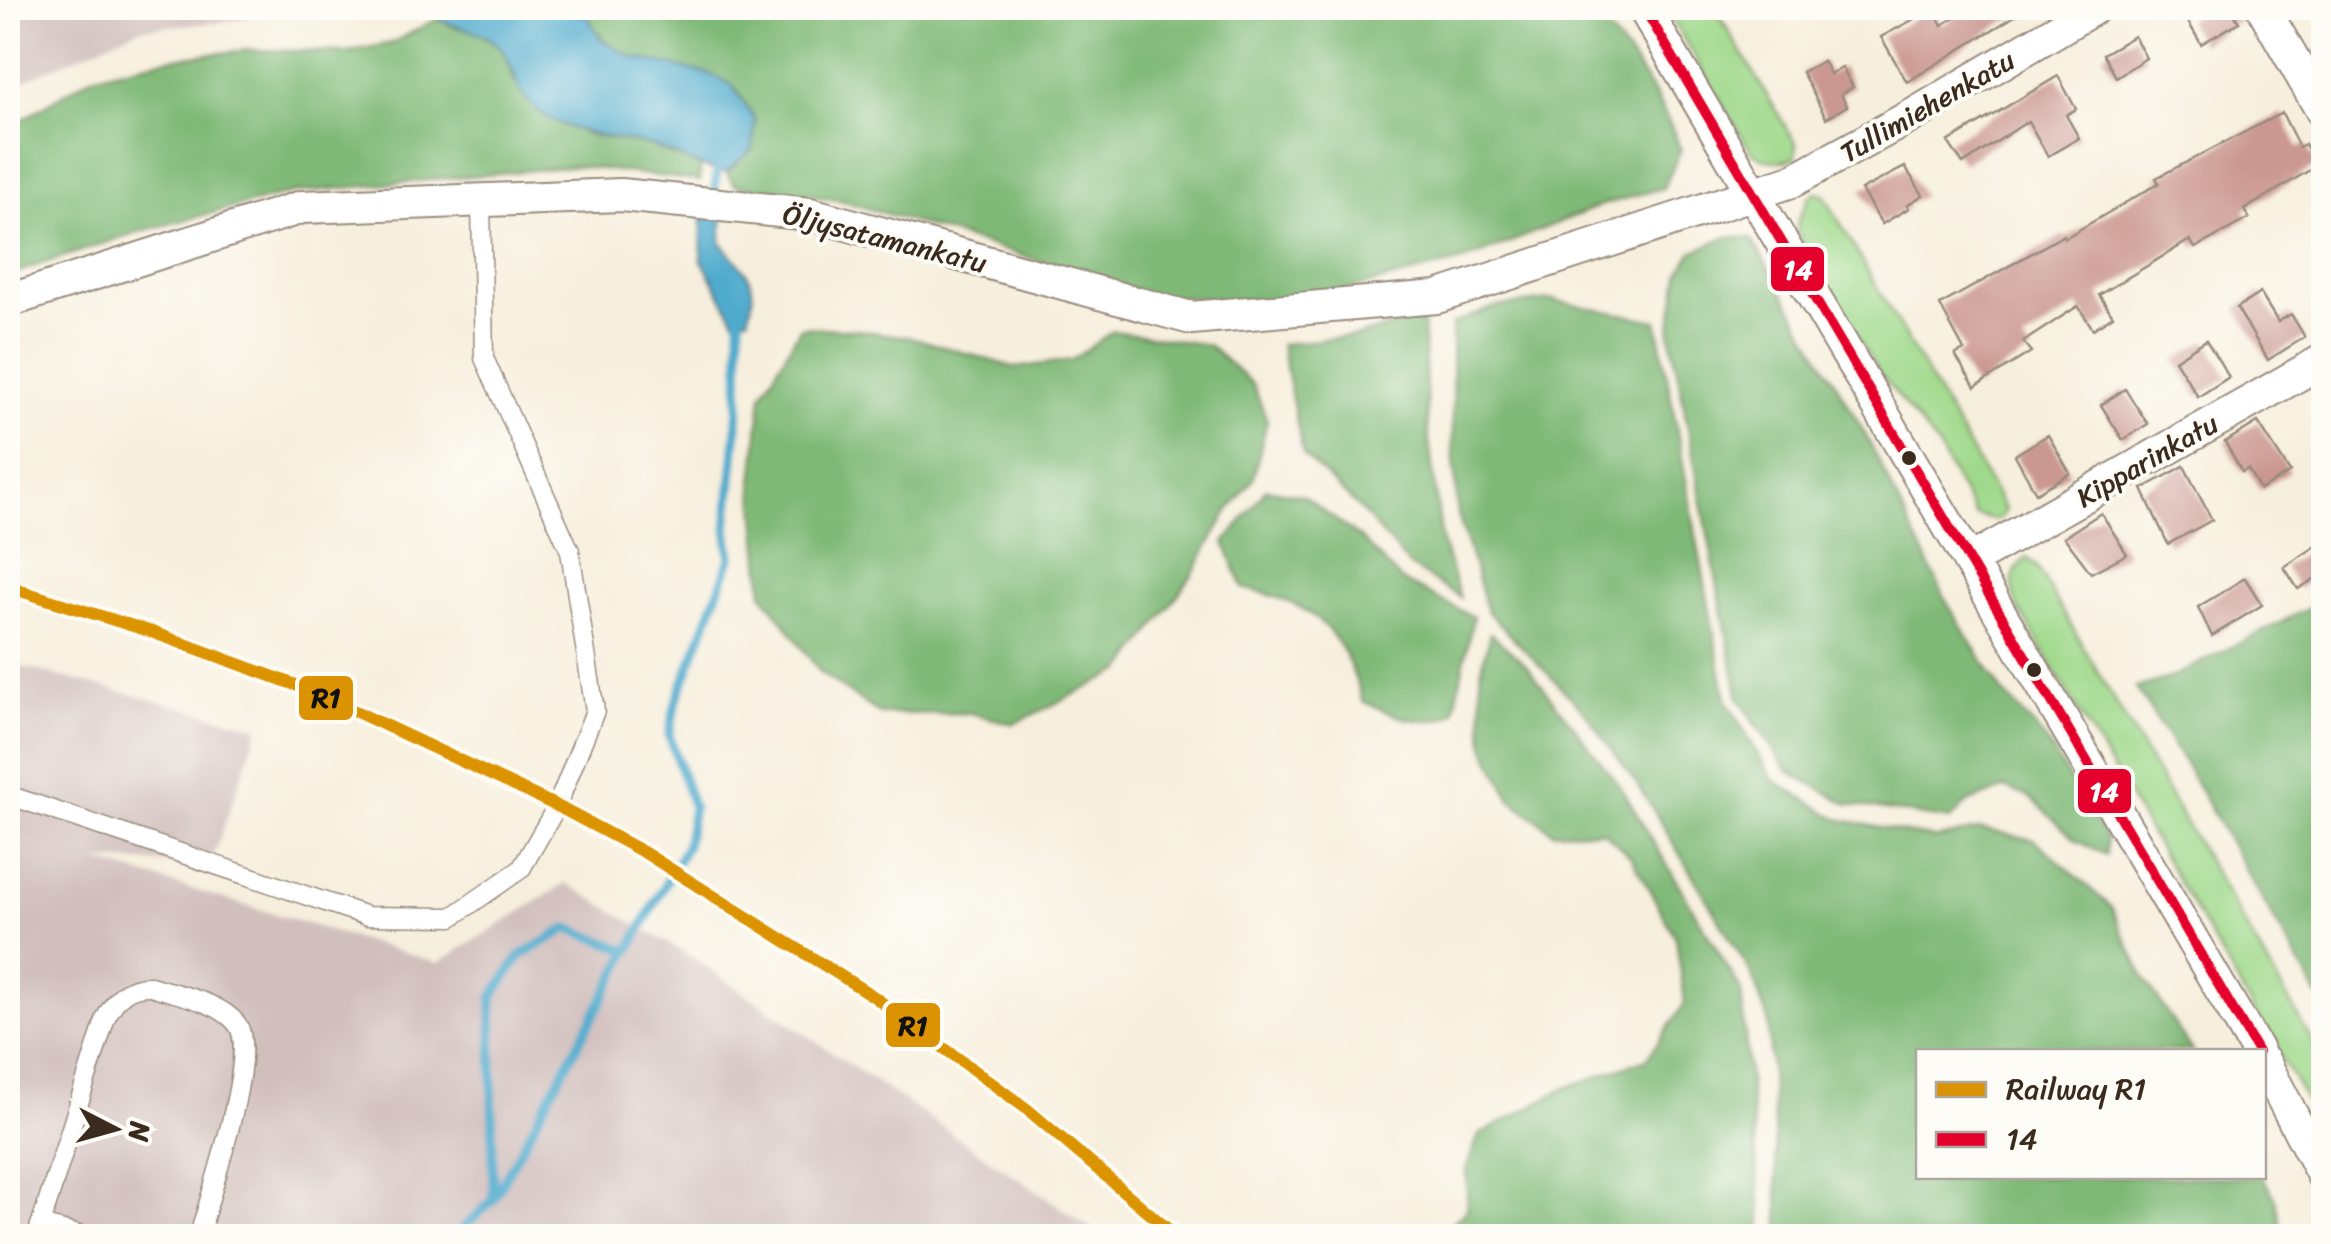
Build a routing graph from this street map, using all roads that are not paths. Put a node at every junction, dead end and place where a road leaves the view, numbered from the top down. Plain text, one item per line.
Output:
1 (1644, 8) edge
2 (2094, 8) edge
3 (2263, 8) edge
4 (2324, 114) edge
5 (1754, 194) junction
6 (481, 202) junction
7 (8, 301) edge
8 (2324, 360) edge
9 (1971, 560) junction
10 (8, 794) edge
11 (2256, 1049) edge
12 (2266, 1066) edge
13 (2324, 1178) edge
14 (39, 1231) edge
15 (82, 1236) edge
16 (199, 1236) edge

1 - 5 street
2 - 5 street, Tullimiehenkatu
3 - 4 street
5 - 6 street, Öljysatamankatu
5 - 9 street
6 - 7 street, Öljysatamankatu
6 - 10 lane
8 - 9 street, Kipparinkatu
9 - 11 street
12 - 13 street
14 - 15 lane
14 - 16 lane

